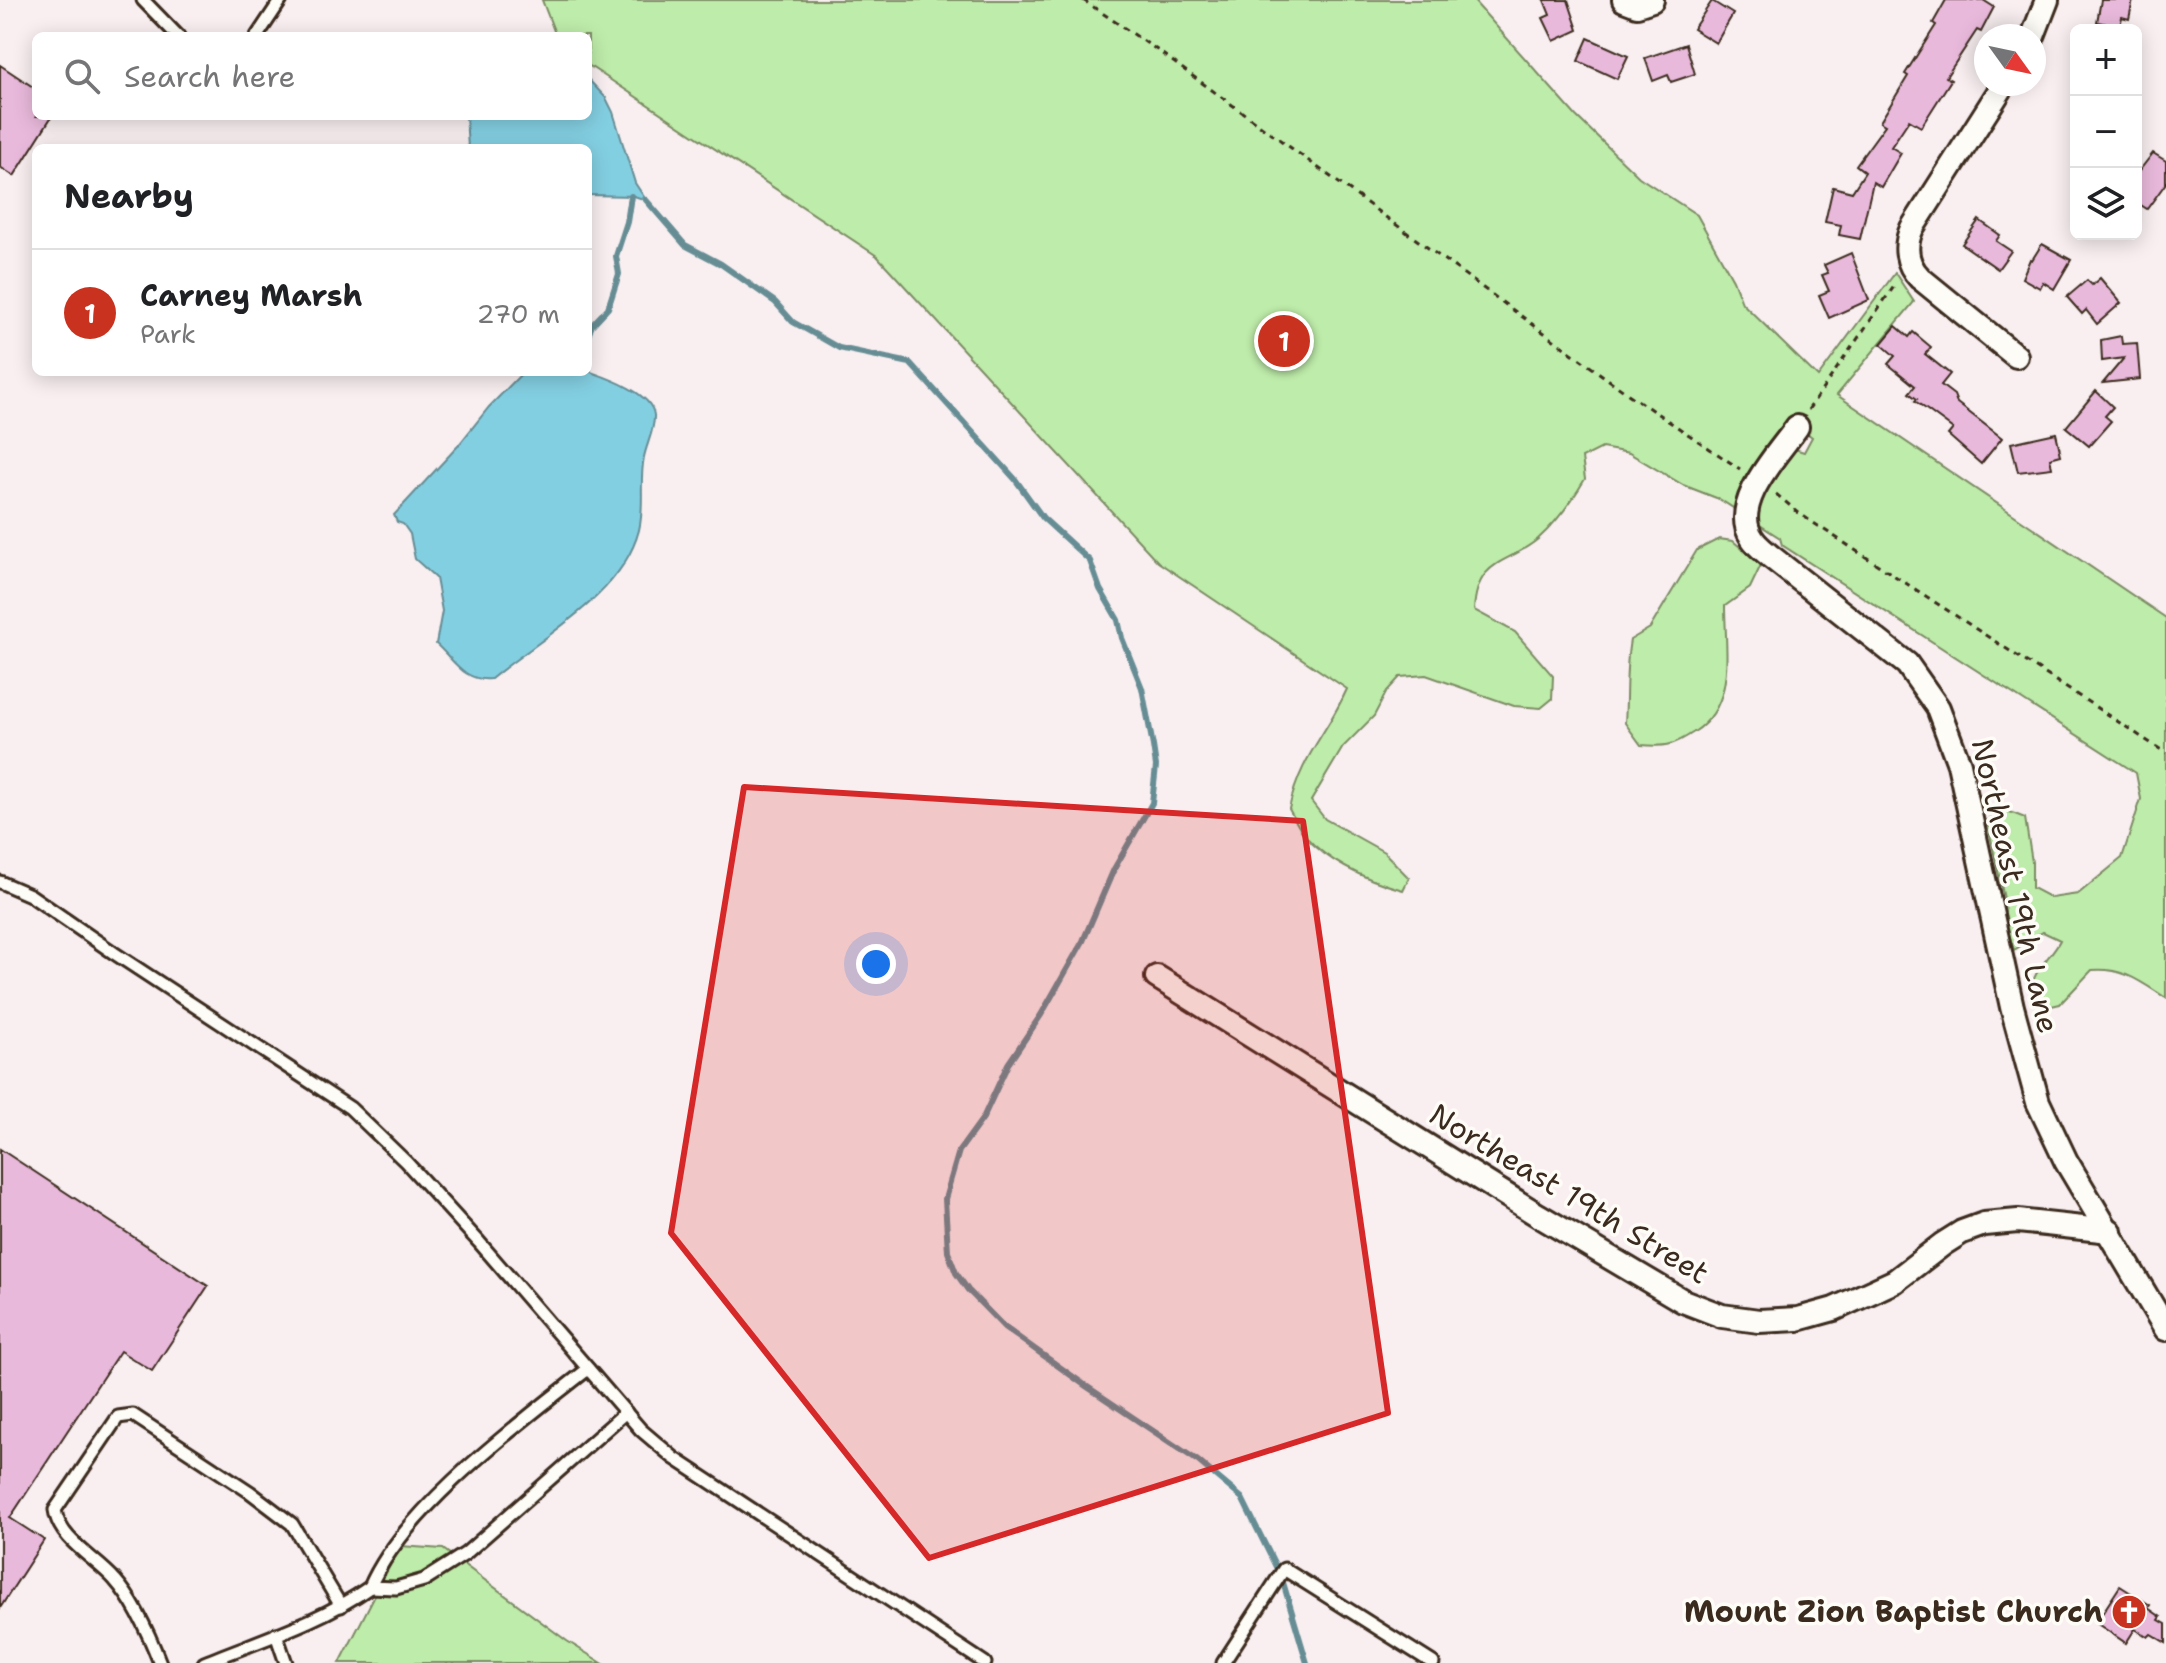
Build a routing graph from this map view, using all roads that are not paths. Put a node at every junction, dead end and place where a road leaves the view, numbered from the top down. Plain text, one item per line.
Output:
1 (143, 0) edge
2 (281, 0) edge
3 (1624, 0) edge
4 (1652, 0) edge
5 (2047, 0) edge
6 (2038, 24) edge
7 (174, 32) edge
8 (260, 32) edge
9 (1996, 96) edge
10 (2016, 356) dead end
11 (1797, 427) road end
12 (0, 882) edge
13 (1157, 977) dead end
14 (2110, 1231) junction
15 (2166, 1329) edge
16 (588, 1369) junction
17 (626, 1412) junction
18 (370, 1587) junction
19 (341, 1606) junction
20 (276, 1634) junction
21 (160, 1663) edge
22 (204, 1663) edge
23 (286, 1663) edge
24 (985, 1663) edge
25 (1223, 1663) edge
26 (1433, 1663) edge

1 - 7 lane
2 - 8 lane
3 - 4 street
5 - 6 street
9 - 10 street
11 - 14 street, Northeast 19th Lane
12 - 16 lane
13 - 14 street, Northeast 19th Street
14 - 15 street, Northeast 19th Lane
16 - 17 lane
16 - 18 lane
17 - 18 lane
17 - 24 lane
18 - 19 lane
19 - 20 lane
19 - 21 lane
20 - 22 lane
20 - 23 lane
25 - 26 lane

